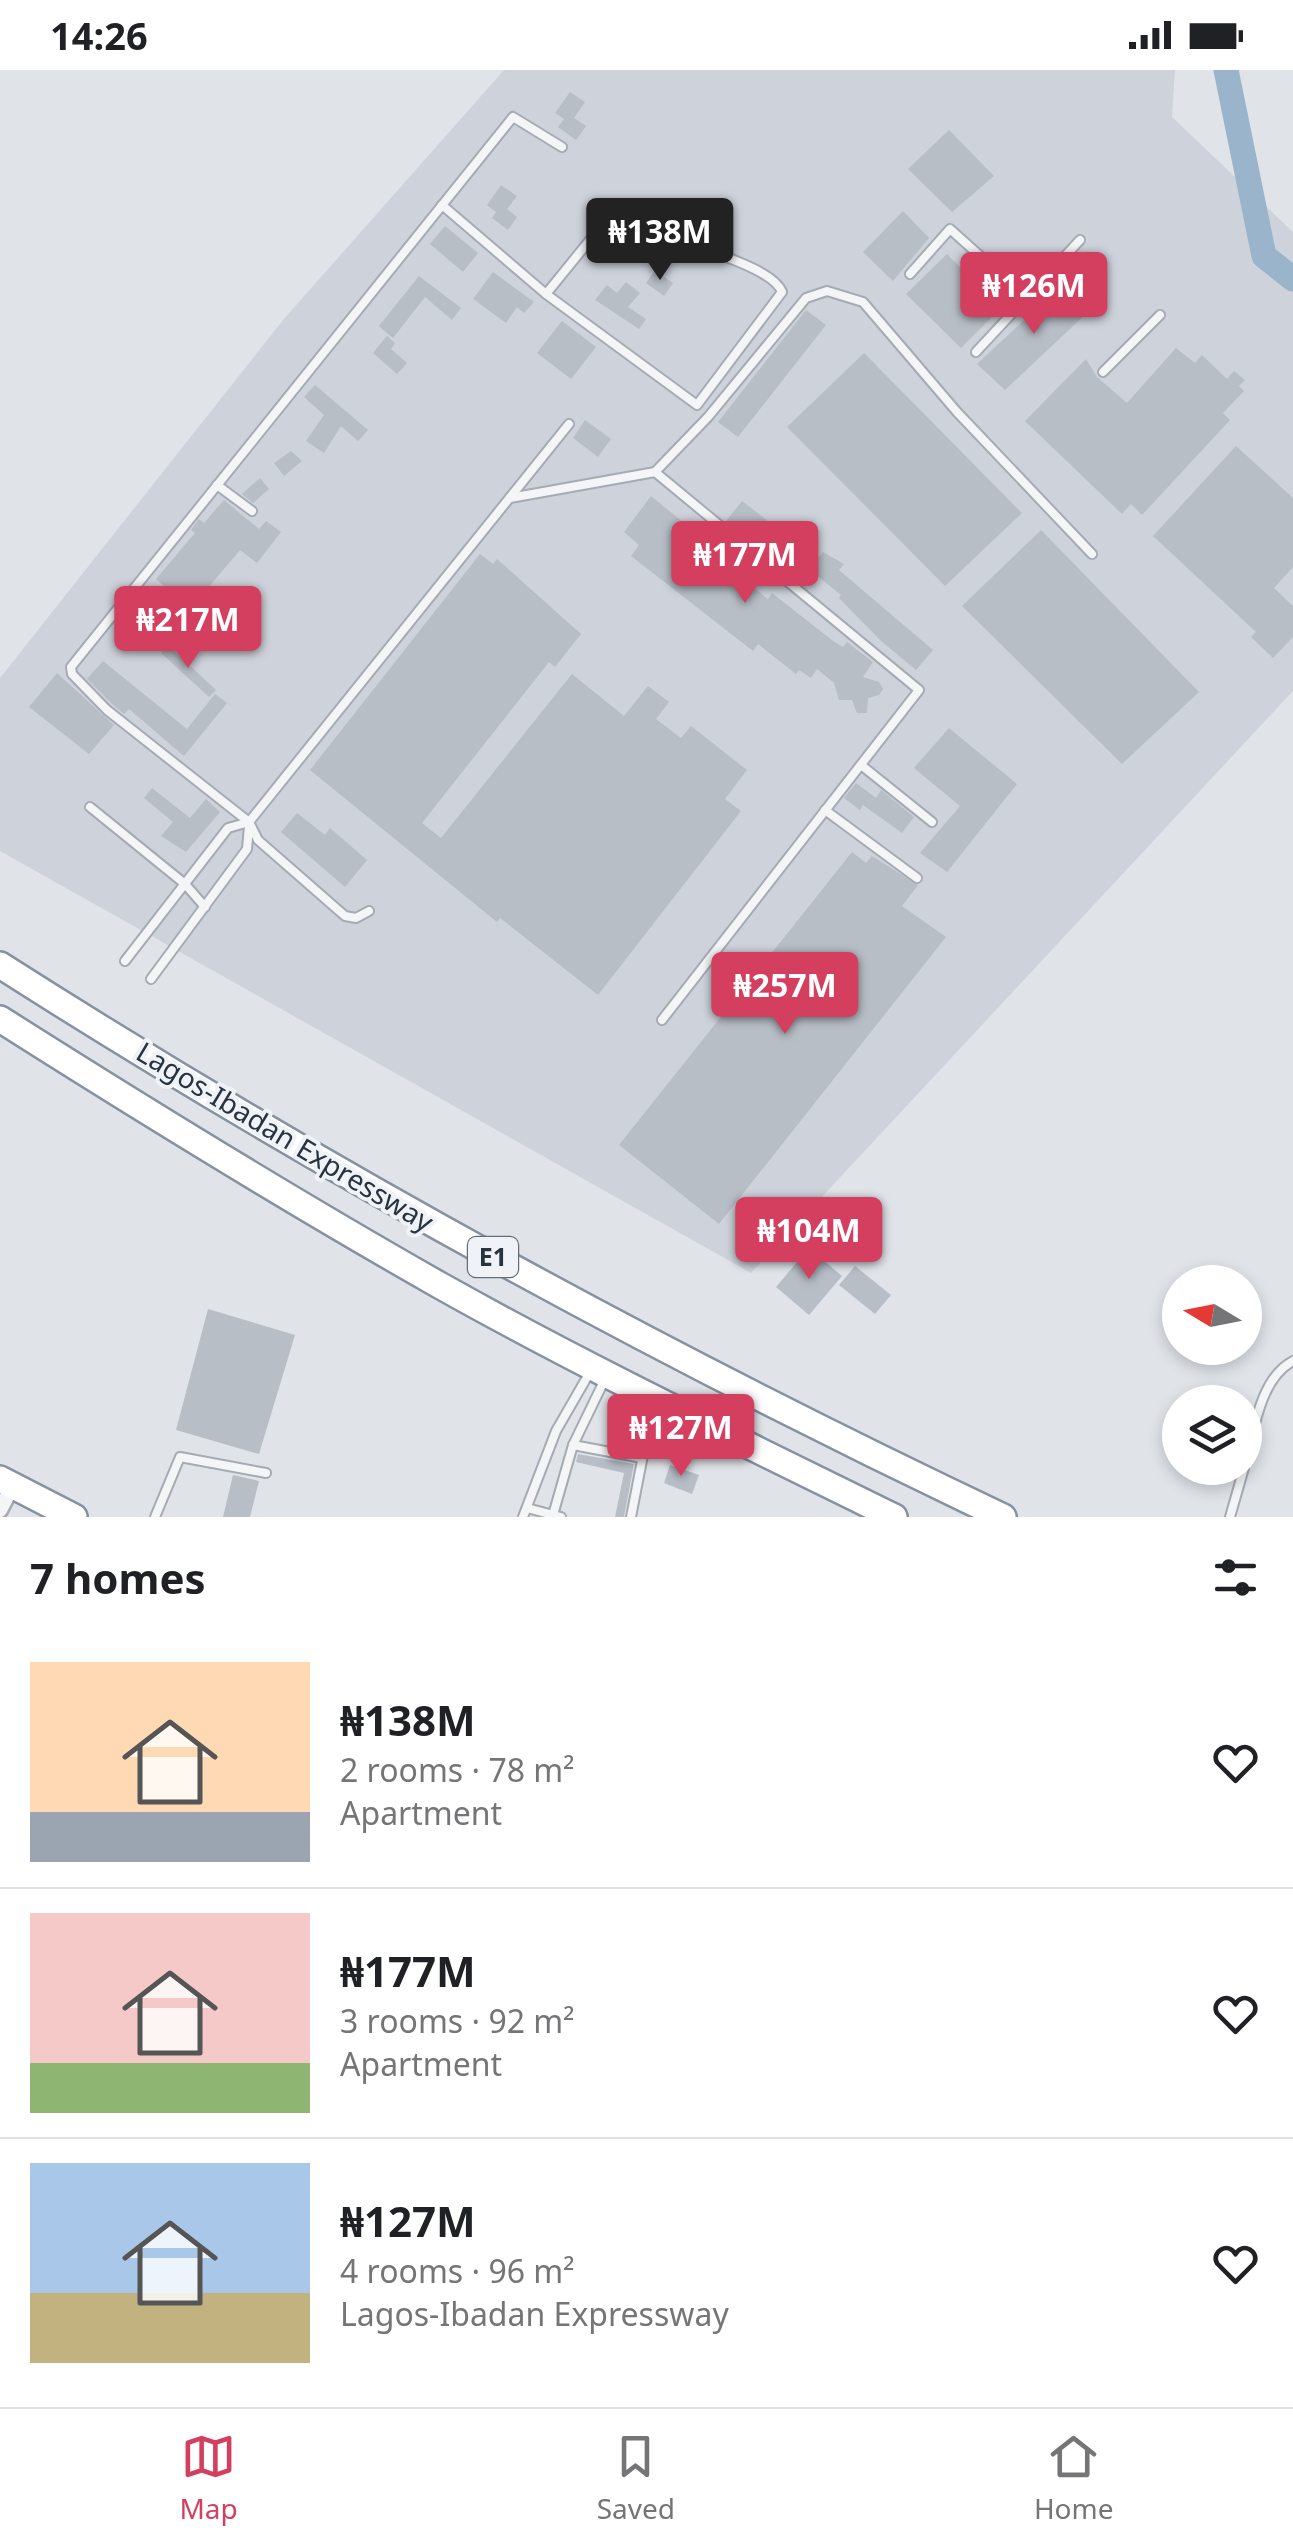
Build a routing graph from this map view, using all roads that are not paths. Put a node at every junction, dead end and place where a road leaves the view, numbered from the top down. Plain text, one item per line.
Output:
1 (562, 146) dead end
2 (442, 205) junction
3 (642, 216) dead end
4 (594, 235) dead end
5 (1080, 240) dead end
6 (910, 274) dead end
7 (546, 294) junction
8 (1026, 298) junction
9 (1160, 315) dead end
10 (976, 352) dead end
11 (1103, 372) dead end
12 (570, 424) dead end
13 (655, 472) junction
14 (217, 485) junction
15 (510, 498) junction
16 (252, 511) dead end
17 (1092, 554) dead end
18 (860, 765) junction
19 (90, 807) dead end
20 (825, 810) junction
21 (249, 822) junction
22 (932, 822) dead end
23 (917, 878) dead end
24 (185, 884) junction
25 (205, 907) junction
26 (369, 911) dead end
27 (125, 961) dead end
28 (0, 965) edge
29 (151, 979) dead end
30 (0, 1019) edge
31 (662, 1020) dead end
32 (1293, 1361) edge
33 (600, 1371) junction
34 (654, 1400) junction
35 (1262, 1410) edge
36 (573, 1445) junction
37 (642, 1458) junction
38 (266, 1473) dead end
39 (7, 1482) edge
40 (1239, 1485) edge
41 (0, 1510) edge
42 (525, 1512) edge
43 (557, 1516) edge
44 (74, 1517) edge
45 (155, 1517) edge
46 (630, 1517) edge
47 (894, 1517) edge
48 (1003, 1517) edge
49 (1230, 1517) edge

1 - 2 lane
2 - 7 lane
2 - 14 lane
3 - 7 lane
4 - 7 lane
5 - 8 lane
6 - 8 lane
8 - 10 lane
9 - 11 lane
12 - 15 lane
13 - 15 lane
13 - 17 lane
13 - 18 lane
14 - 16 lane
14 - 21 lane
15 - 21 lane
18 - 20 lane
18 - 22 lane
19 - 24 lane
20 - 23 lane
20 - 31 lane
21 - 24 lane
21 - 25 lane
21 - 26 lane
24 - 25 lane
24 - 27 lane
25 - 29 lane
28 - 48 highway, Lagos-Ibadan Expressway / E1
30 - 33 highway, Lagos-Ibadan Expressway / E1
32 - 35 lane
33 - 34 highway, Lagos-Ibadan Expressway / E1
33 - 36 lane
33 - 42 lane
34 - 37 lane
34 - 47 highway, Lagos-Ibadan Expressway / E1
36 - 37 lane
36 - 43 lane
37 - 46 lane
38 - 45 lane
39 - 41 street
39 - 44 highway
40 - 49 lane
42 - 43 lane

